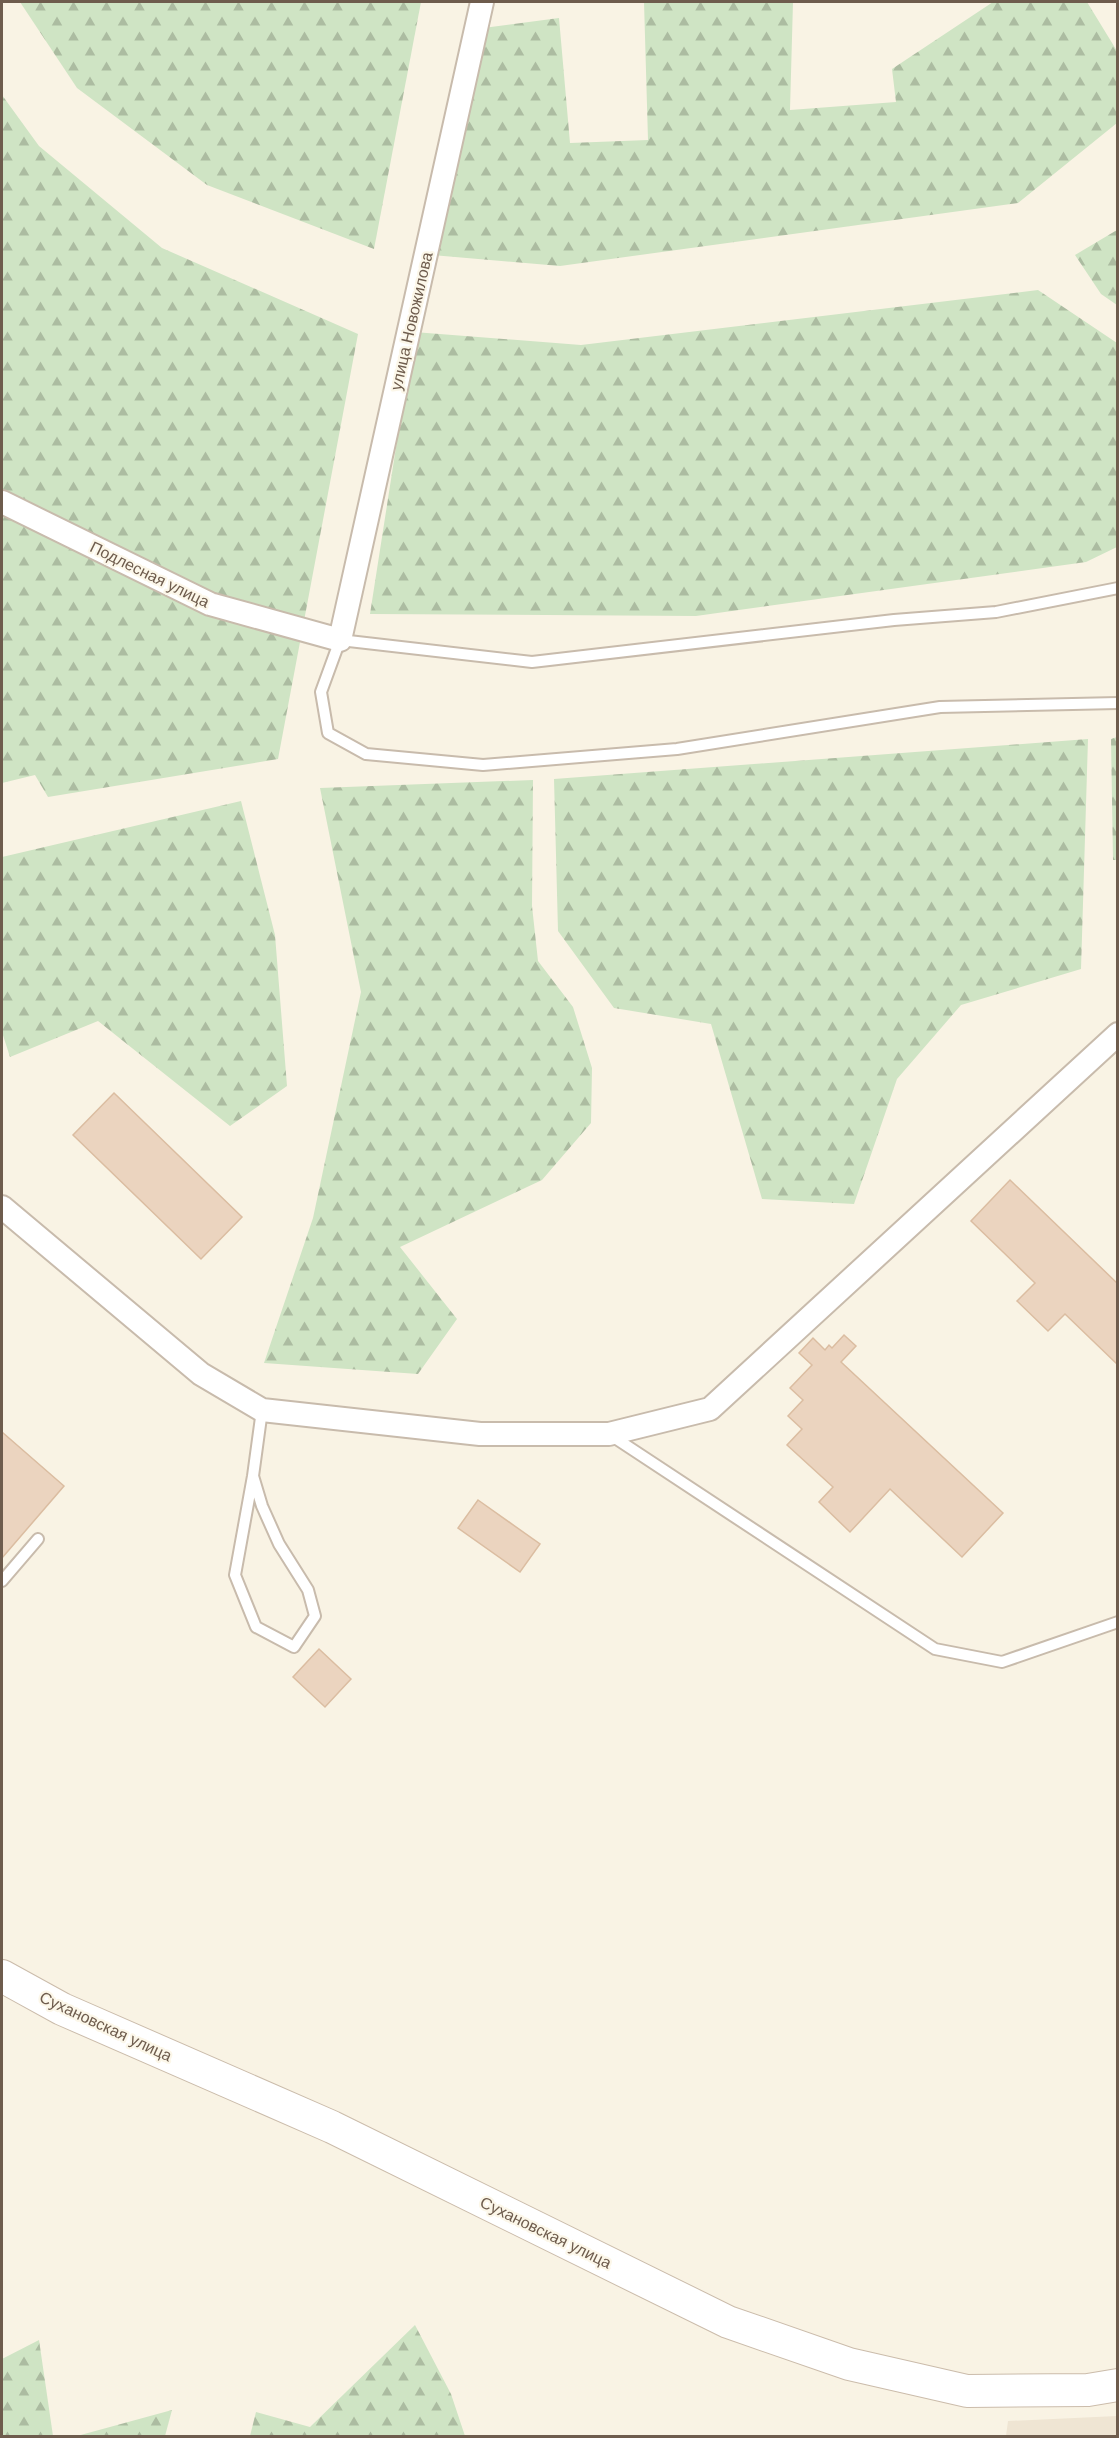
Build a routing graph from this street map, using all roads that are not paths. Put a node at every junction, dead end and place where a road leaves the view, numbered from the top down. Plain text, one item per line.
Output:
1 (482, 2) edge
2 (2, 502) edge
3 (1118, 588) edge
4 (339, 640) junction
5 (1118, 703) edge
6 (1118, 1034) edge
7 (2, 1207) edge
8 (262, 1410) junction
9 (609, 1434) junction
10 (254, 1476) junction
11 (38, 1539) dead end
12 (2, 1581) edge
13 (1118, 1622) edge
14 (2, 1976) edge
15 (1118, 2385) edge

1 - 4 street, улица Новожилова
2 - 4 street, Подлесная улица
3 - 4 lane
4 - 5 lane
6 - 9 street
7 - 8 street
8 - 9 street
8 - 10 lane
9 - 13 lane
10 - 10 lane
11 - 12 lane
14 - 15 street, Сухановская улица

